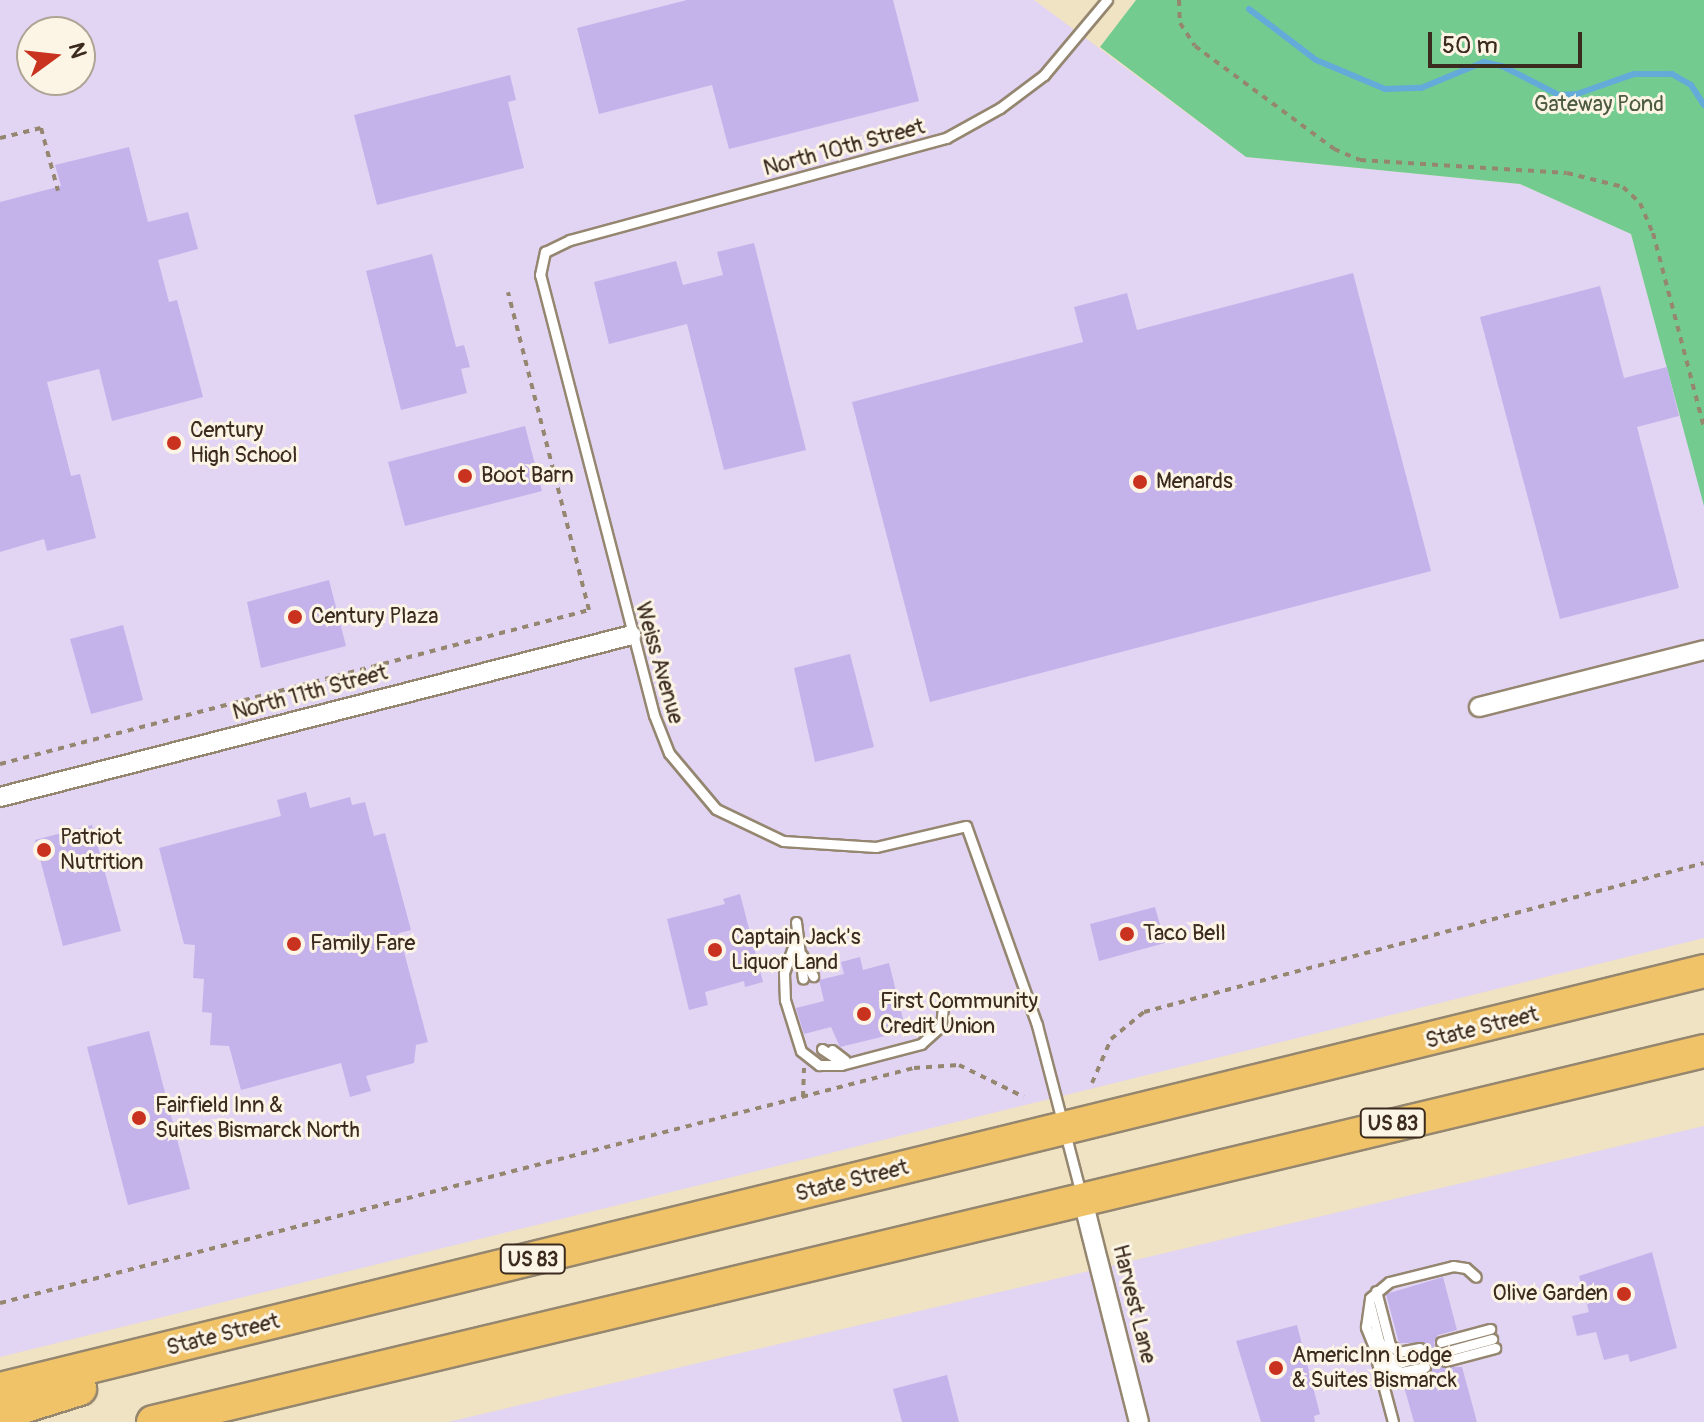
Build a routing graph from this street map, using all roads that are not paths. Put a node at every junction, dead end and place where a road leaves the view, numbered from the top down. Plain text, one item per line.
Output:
1 (1107, 0) edge
2 (545, 252) joint
3 (632, 635) junction
4 (1704, 650) edge
5 (1479, 707) dead end
6 (0, 797) edge
7 (796, 922) dead end
8 (795, 941) junction
9 (1704, 971) edge
10 (808, 978) dead end
11 (943, 1006) dead end
12 (827, 1049) dead end
13 (1704, 1051) edge
14 (856, 1061) junction
15 (1064, 1130) junction
16 (1082, 1197) junction
17 (1476, 1277) dead end
18 (1373, 1295) junction
19 (1492, 1339) joint
20 (165, 1349) junction
21 (1375, 1355) junction
22 (0, 1368) edge
23 (0, 1389) edge
24 (0, 1414) edge
25 (153, 1422) edge
26 (1139, 1422) edge
27 (1393, 1422) edge

1 - 2 lane, North 10th Street
2 - 3 lane, Weiss Avenue
3 - 6 street, North 11th Street
3 - 15 lane, Weiss Avenue
4 - 5 street
7 - 8 lane
8 - 10 lane
8 - 14 lane
9 - 15 highway, State Street / US 83
11 - 14 lane
12 - 14 lane
13 - 16 highway, US 83
15 - 16 lane, Weiss Avenue
15 - 20 highway, State Street / US 83
16 - 25 highway, US 83
16 - 26 street, Harvest Lane
17 - 18 lane
18 - 21 lane
18 - 21 lane
19 - 19 lane
20 - 22 highway
20 - 23 highway, State Street / US 83
20 - 24 highway
21 - 27 lane

